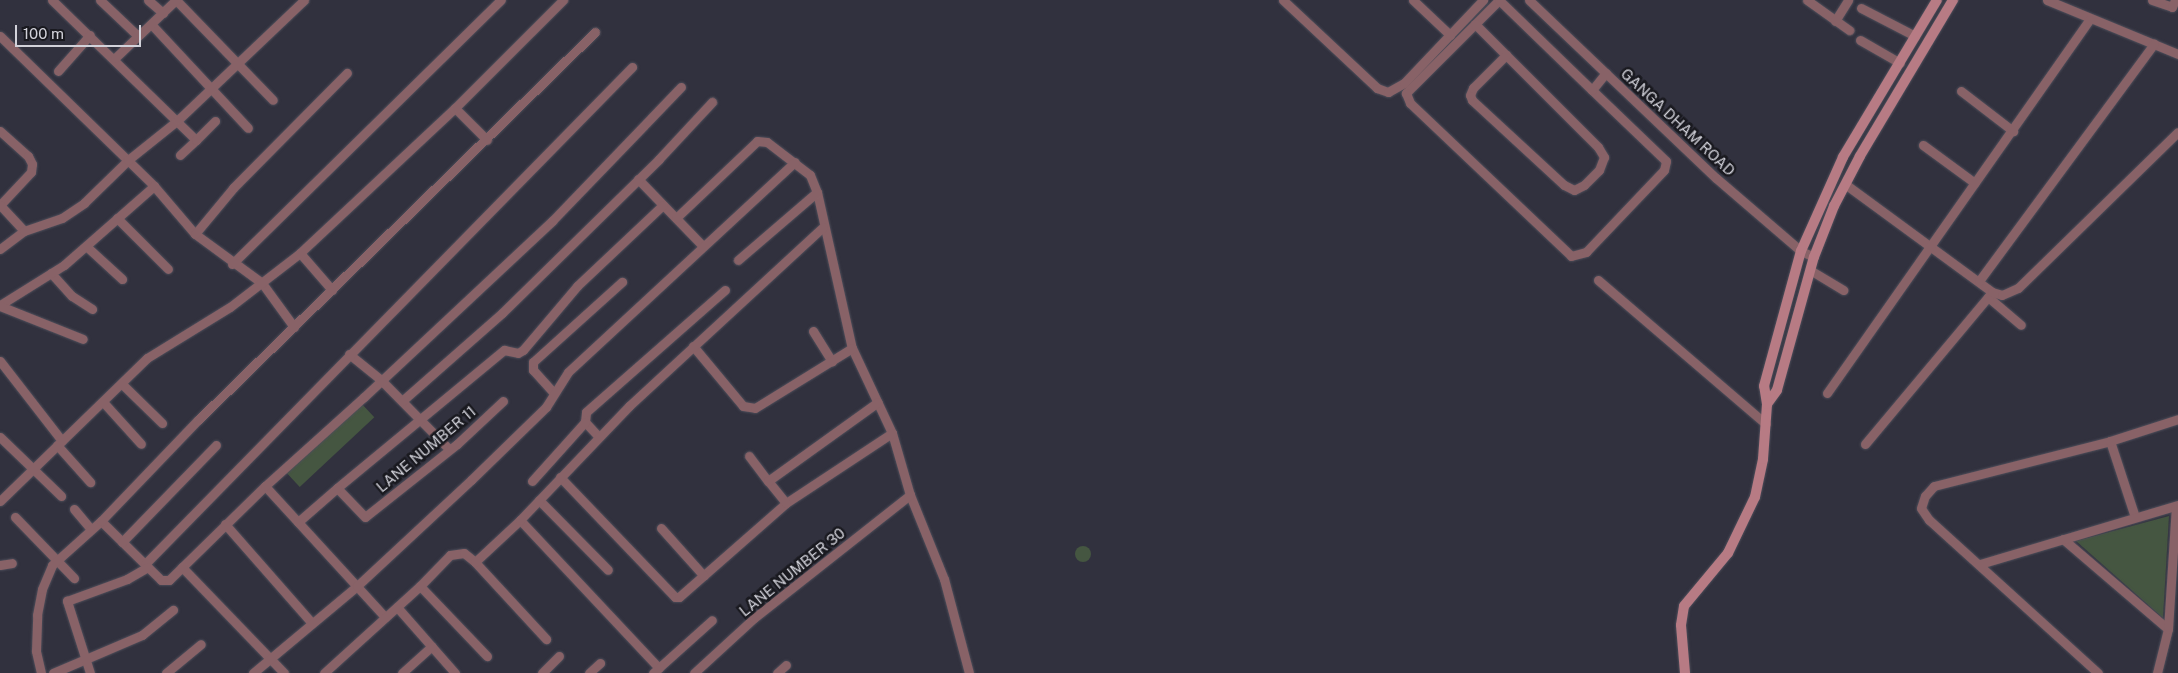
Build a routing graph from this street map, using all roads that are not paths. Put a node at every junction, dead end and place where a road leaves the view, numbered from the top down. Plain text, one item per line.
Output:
1 (52, 0) edge
2 (100, 0) edge
3 (148, 0) edge
4 (176, 0) edge
5 (501, 0) edge
6 (563, 0) edge
7 (1283, 0) edge
8 (1413, 0) edge
9 (1483, 0) edge
10 (1499, 0) edge
11 (1529, 0) edge
12 (1807, 0) edge
13 (1848, 0) edge
14 (1937, 0) edge
15 (1953, 0) edge
16 (2047, 0) edge
17 (2152, 0) edge
18 (2175, 0) edge
19 (301, 1) edge
20 (1861, 8) dead end
21 (163, 13) junction
22 (2089, 20) junction
23 (1835, 21) junction
24 (151, 24) junction
25 (1475, 24) junction
26 (1849, 30) dead end
27 (595, 32) dead end
28 (90, 35) junction
29 (1450, 35) junction
30 (0, 36) edge
31 (138, 36) junction
32 (1915, 36) junction
33 (1860, 40) dead end
34 (2154, 44) junction
35 (2178, 54) edge
36 (1506, 55) junction
37 (115, 58) junction
38 (237, 63) junction
39 (1900, 63) junction
40 (632, 67) dead end
41 (58, 71) dead end
42 (347, 73) dead end
43 (1606, 73) junction
44 (681, 87) dead end
45 (211, 88) junction
46 (1592, 90) junction
47 (1961, 91) dead end
48 (273, 100) dead end
49 (712, 102) dead end
50 (455, 108) junction
51 (178, 120) junction
52 (216, 122) dead end
53 (248, 128) dead end
54 (2013, 131) junction
55 (2178, 132) edge
56 (1, 133) edge
57 (196, 140) junction
58 (487, 140) junction
59 (1923, 145) dead end
60 (180, 155) dead end
61 (128, 160) junction
62 (795, 162) junction
63 (638, 179) junction
64 (1975, 183) junction
65 (1845, 184) junction
66 (154, 186) junction
67 (817, 192) junction
68 (0, 205) edge
69 (663, 205) junction
70 (117, 218) junction
71 (676, 218) junction
72 (822, 227) junction
73 (24, 231) junction
74 (195, 234) junction
75 (1931, 244) junction
76 (702, 245) junction
77 (86, 246) junction
78 (0, 249) edge
79 (1801, 251) junction
80 (300, 253) junction
81 (1814, 257) junction
82 (738, 260) dead end
83 (232, 264) junction
84 (168, 269) dead end
85 (1810, 270) junction
86 (51, 273) junction
87 (122, 278) dead end
88 (1598, 280) dead end
89 (1979, 281) junction
90 (622, 282) dead end
91 (262, 284) junction
92 (332, 290) junction
93 (725, 290) dead end
94 (1843, 290) dead end
95 (1990, 295) junction
96 (0, 306) edge
97 (92, 309) dead end
98 (2021, 325) dead end
99 (294, 327) junction
100 (813, 331) dead end
101 (83, 339) dead end
102 (693, 346) junction
103 (852, 348) junction
104 (518, 353) junction
105 (349, 354) junction
106 (530, 354) dead end
107 (0, 361) edge
108 (832, 361) junction
109 (381, 380) junction
110 (122, 384) junction
111 (553, 392) junction
112 (1827, 393) dead end
113 (402, 401) junction
114 (503, 401) dead end
115 (878, 402) junction
116 (104, 403) junction
117 (1767, 404) junction
118 (421, 418) junction
119 (2178, 420) edge
120 (585, 422) junction
121 (162, 423) dead end
122 (1766, 424) junction
123 (892, 433) junction
124 (0, 437) edge
125 (599, 437) junction
126 (2110, 441) junction
127 (60, 443) junction
128 (141, 444) dead end
129 (1865, 444) dead end
130 (216, 445) dead end
131 (450, 449) junction
132 (749, 456) dead end
133 (34, 468) junction
134 (560, 477) junction
135 (532, 480) dead end
136 (90, 482) dead end
137 (768, 482) junction
138 (265, 486) junction
139 (337, 488) junction
140 (910, 495) junction
141 (61, 496) dead end
142 (539, 500) junction
143 (0, 502) edge
144 (786, 503) junction
145 (2177, 506) edge
146 (74, 509) dead end
147 (15, 517) dead end
148 (2135, 517) junction
149 (520, 520) junction
150 (101, 521) junction
151 (298, 522) junction
152 (225, 524) junction
153 (661, 528) dead end
154 (91, 529) junction
155 (2063, 539) junction
156 (122, 542) junction
157 (58, 559) junction
158 (475, 562) junction
159 (12, 563) dead end
160 (1980, 564) junction
161 (0, 565) edge
162 (146, 565) junction
163 (182, 567) junction
164 (608, 570) dead end
165 (704, 576) junction
166 (74, 578) dead end
167 (357, 586) junction
168 (420, 586) junction
169 (397, 607) junction
170 (173, 610) dead end
171 (385, 617) junction
172 (712, 620) dead end
173 (312, 623) junction
174 (2168, 629) junction
175 (546, 638) dead end
176 (201, 644) dead end
177 (432, 646) junction
178 (487, 656) dead end
179 (559, 656) dead end
180 (84, 658) junction
181 (270, 659) junction
182 (600, 663) dead end
183 (786, 665) dead end
184 (656, 670) edge
185 (41, 673) edge
186 (53, 673) edge
187 (90, 673) edge
188 (166, 673) edge
189 (253, 673) edge
190 (284, 673) edge
191 (324, 673) edge
192 (402, 673) edge
193 (455, 673) edge
194 (542, 673) edge
195 (588, 673) edge
196 (694, 673) edge
197 (777, 673) edge
198 (969, 673) edge
199 (1685, 673) edge
200 (2098, 673) edge
201 (2157, 673) edge

1 - 28 street
2 - 31 street
3 - 21 street
4 - 21 street
4 - 38 street
5 - 83 street
6 - 50 street
7 - 29 street
8 - 29 street
9 - 29 street
10 - 25 street
10 - 46 street
11 - 43 street, GANGA DHAM ROAD
12 - 23 street
13 - 23 street
14 - 32 main road
15 - 65 main road
16 - 22 street
17 - 18 street
19 - 38 street
20 - 32 street
21 - 24 street
22 - 34 street
22 - 54 street
23 - 26 street
24 - 31 street
24 - 45 street
25 - 36 street
25 - 46 street
27 - 58 street
28 - 37 street
28 - 41 street
30 - 61 street
31 - 37 street
32 - 39 main road
33 - 39 street
34 - 35 street
34 - 89 street
36 - 36 street
37 - 51 street
38 - 45 street
38 - 48 street
39 - 79 main road
40 - 105 street
42 - 74 street
43 - 46 street
43 - 79 street, GANGA DHAM ROAD
44 - 109 street
45 - 51 street
45 - 53 street
47 - 54 street
49 - 63 street
50 - 58 street
50 - 80 street
51 - 57 street
51 - 61 street
52 - 57 street
54 - 64 street
55 - 95 street
56 - 68 street
57 - 60 street
58 - 92 street
59 - 64 street
61 - 66 street
61 - 73 street
62 - 67 street
62 - 71 street
62 - 76 street
63 - 69 street
63 - 113 street
64 - 75 street
65 - 75 street
65 - 81 main road
66 - 70 street
66 - 74 street
67 - 72 street
67 - 82 street
68 - 73 street
69 - 71 street
69 - 104 street
70 - 77 street
70 - 84 street
71 - 76 street
72 - 102 street
72 - 103 street
73 - 78 street
74 - 83 street
75 - 89 street
75 - 112 street
76 - 111 street
77 - 86 street
77 - 87 street
79 - 81 street, GANGA DHAM ROAD
79 - 117 main road
80 - 91 street
80 - 92 street
81 - 85 main road
83 - 91 street
85 - 94 street
85 - 117 main road
86 - 96 street
86 - 97 street
88 - 122 street
89 - 95 street
90 - 111 street
91 - 99 street
91 - 110 street
92 - 99 street
93 - 120 street
95 - 98 street
95 - 129 street
96 - 101 street
99 - 150 street
100 - 108 street
102 - 108 street
102 - 125 street
103 - 108 street
103 - 115 street
104 - 106 street
104 - 118 street
105 - 109 street
105 - 162 street
107 - 127 street
109 - 113 street
109 - 138 street
110 - 116 street
110 - 121 street
111 - 167 street
113 - 118 street
114 - 131 street, LANE NUMBER 11
115 - 123 street
115 - 137 street
116 - 127 street
116 - 128 street
117 - 122 main road
118 - 131 street
118 - 139 street
119 - 126 street
120 - 125 street
120 - 135 street
122 - 199 main road
123 - 140 street
123 - 144 street
124 - 133 street
125 - 134 street
126 - 148 street
126 - 160 street
127 - 133 street
127 - 136 street
130 - 156 street
131 - 139 street, LANE NUMBER 11
132 - 137 street
133 - 141 street
133 - 143 street
134 - 142 street
134 - 165 street
137 - 144 street
138 - 151 street
138 - 152 street
139 - 151 street
140 - 196 street, LANE NUMBER 30
140 - 198 street
142 - 149 street
142 - 164 street
144 - 165 street
145 - 148 street
145 - 174 street
146 - 154 street
147 - 157 street
148 - 155 street
149 - 158 street
149 - 184 street
150 - 154 street
150 - 156 street
151 - 167 street
152 - 163 street
152 - 173 street
153 - 165 street
154 - 157 street
155 - 160 street
155 - 174 street
156 - 162 street
157 - 166 street
157 - 185 street
158 - 168 street
158 - 175 street
159 - 161 street
160 - 200 street
162 - 163 street
162 - 180 street
163 - 181 street
167 - 171 street
167 - 173 street
168 - 169 street
168 - 178 street
169 - 171 street
169 - 177 street
170 - 180 street
171 - 191 street
172 - 184 street
173 - 181 street
174 - 201 street
176 - 188 street
177 - 192 street
177 - 193 street
179 - 194 street
180 - 186 street
180 - 187 street
181 - 189 street
181 - 190 street
182 - 195 street
183 - 197 street

